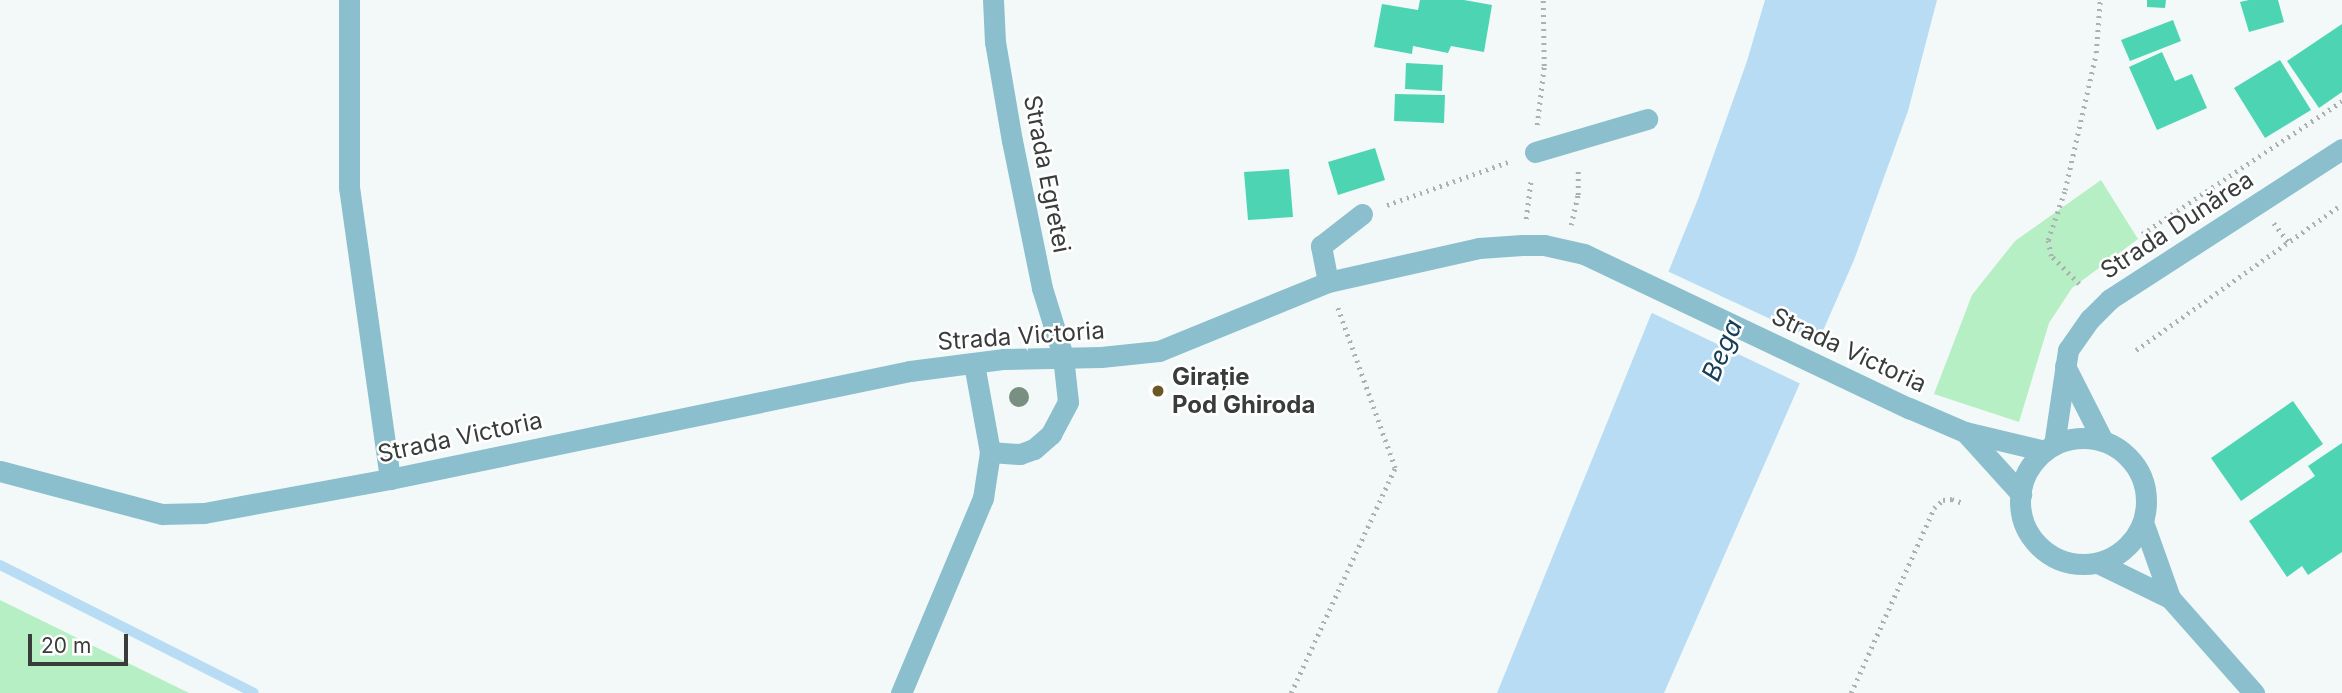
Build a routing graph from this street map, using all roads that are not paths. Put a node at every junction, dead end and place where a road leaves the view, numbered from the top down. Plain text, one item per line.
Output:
1 (349, 0) edge
2 (993, 0) edge
3 (1647, 119) dead end
4 (2342, 149) edge
5 (1535, 152) road end
6 (1362, 214) road end
7 (1328, 282) junction
8 (1063, 356) junction
9 (974, 363) junction
10 (2064, 366) junction
11 (1965, 432) junction
12 (2103, 441) junction
13 (2049, 448) junction
14 (990, 452) junction
15 (0, 471) edge
16 (390, 479) junction
17 (2021, 494) junction
18 (2143, 522) junction
19 (2098, 563) junction
20 (2170, 598) junction
21 (901, 693) edge
22 (2254, 693) edge

1 - 16 street
2 - 8 street, Strada Egretei
3 - 5 street
4 - 10 street, Strada Dunărea
6 - 7 street
7 - 8 street, Strada Victoria
7 - 11 street, Strada Victoria
8 - 9 street, Strada Victoria
8 - 14 street, Strada Egretei
9 - 14 street
9 - 16 street, Strada Victoria
10 - 12 street
10 - 13 street, Strada Dunărea
11 - 13 street, Strada Victoria
11 - 17 street, Strada Victoria
12 - 13 street
12 - 18 street
13 - 17 street
14 - 21 street
15 - 16 street, Strada Victoria
17 - 19 street
18 - 19 street
18 - 20 street
19 - 20 street
20 - 22 street

